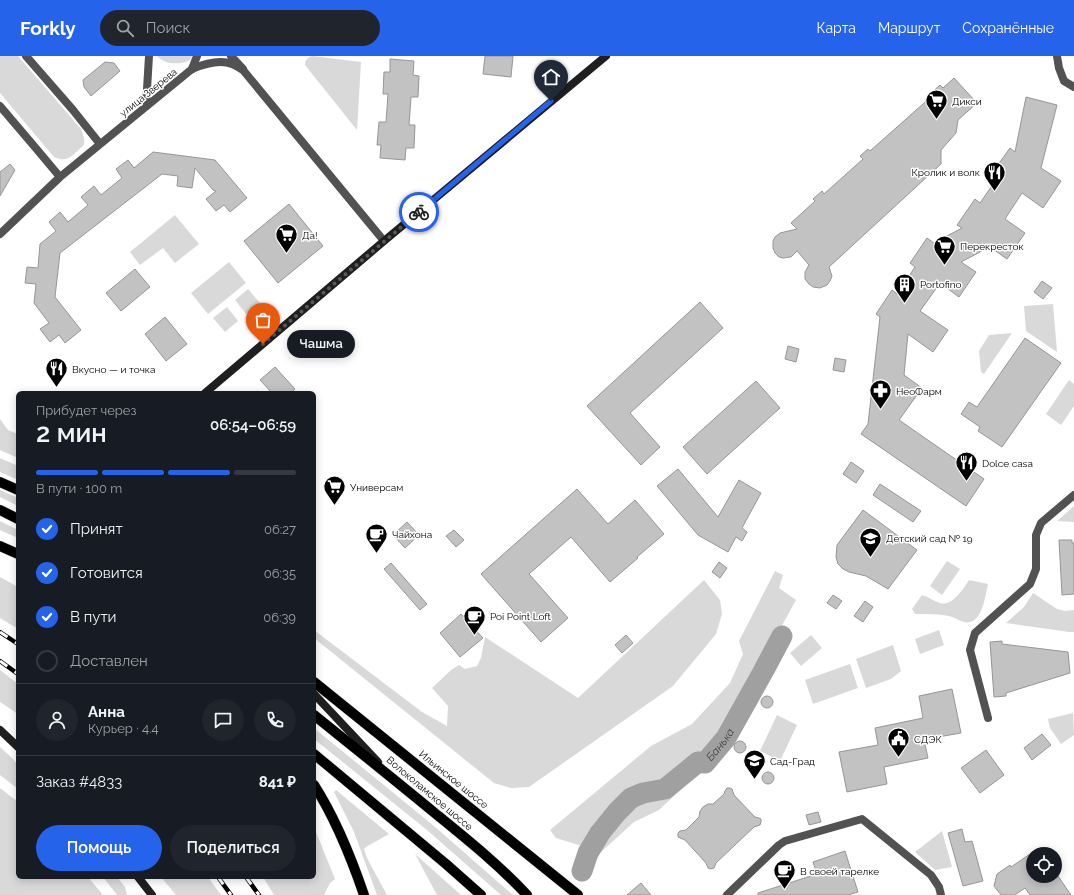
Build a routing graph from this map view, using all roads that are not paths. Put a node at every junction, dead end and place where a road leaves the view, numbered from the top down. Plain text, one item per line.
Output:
1 (26, 56) edge
2 (149, 56) edge
3 (197, 56) edge
4 (231, 56) edge
5 (606, 56) edge
6 (1057, 56) edge
7 (192, 69) junction
8 (243, 70) junction
9 (1074, 87) edge
10 (0, 106) edge
11 (146, 106) junction
12 (100, 144) junction
13 (60, 177) junction
14 (0, 234) edge
15 (384, 241) junction
16 (207, 391) edge
17 (0, 482) edge
18 (16, 489) edge
19 (1074, 495) edge
20 (0, 510) edge
21 (16, 518) edge
22 (0, 546) edge
23 (16, 553) edge
24 (316, 684) edge
25 (316, 696) edge
26 (316, 717) edge
27 (988, 718) dead end
28 (0, 730) edge
29 (16, 745) edge
30 (316, 756) edge
31 (395, 780) junction
32 (316, 788) edge
33 (140, 879) edge
34 (152, 895) edge
35 (364, 895) edge
36 (481, 895) edge
37 (527, 895) edge
38 (578, 895) edge
39 (727, 895) edge
40 (941, 895) edge

1 - 12 street
2 - 11 street
3 - 7 street
4 - 8 street
5 - 15 main road
6 - 9 street
7 - 8 street, улица Зверева
7 - 11 street, улица Зверева
8 - 15 street, улица Зверева
10 - 13 street
11 - 12 street, улица Зверева
12 - 13 street, улица Зверева
13 - 14 street, улица Зверева
15 - 16 main road
17 - 18 main road
19 - 27 street
20 - 21 main road
22 - 23 main road
24 - 38 main road, Ильинское шоссе
25 - 31 main road
26 - 31 main road, Волоколамское шоссе
28 - 29 main road
30 - 36 main road
31 - 37 main road, Волоколамское шоссе
32 - 35 main road
33 - 34 main road
39 - 40 street

